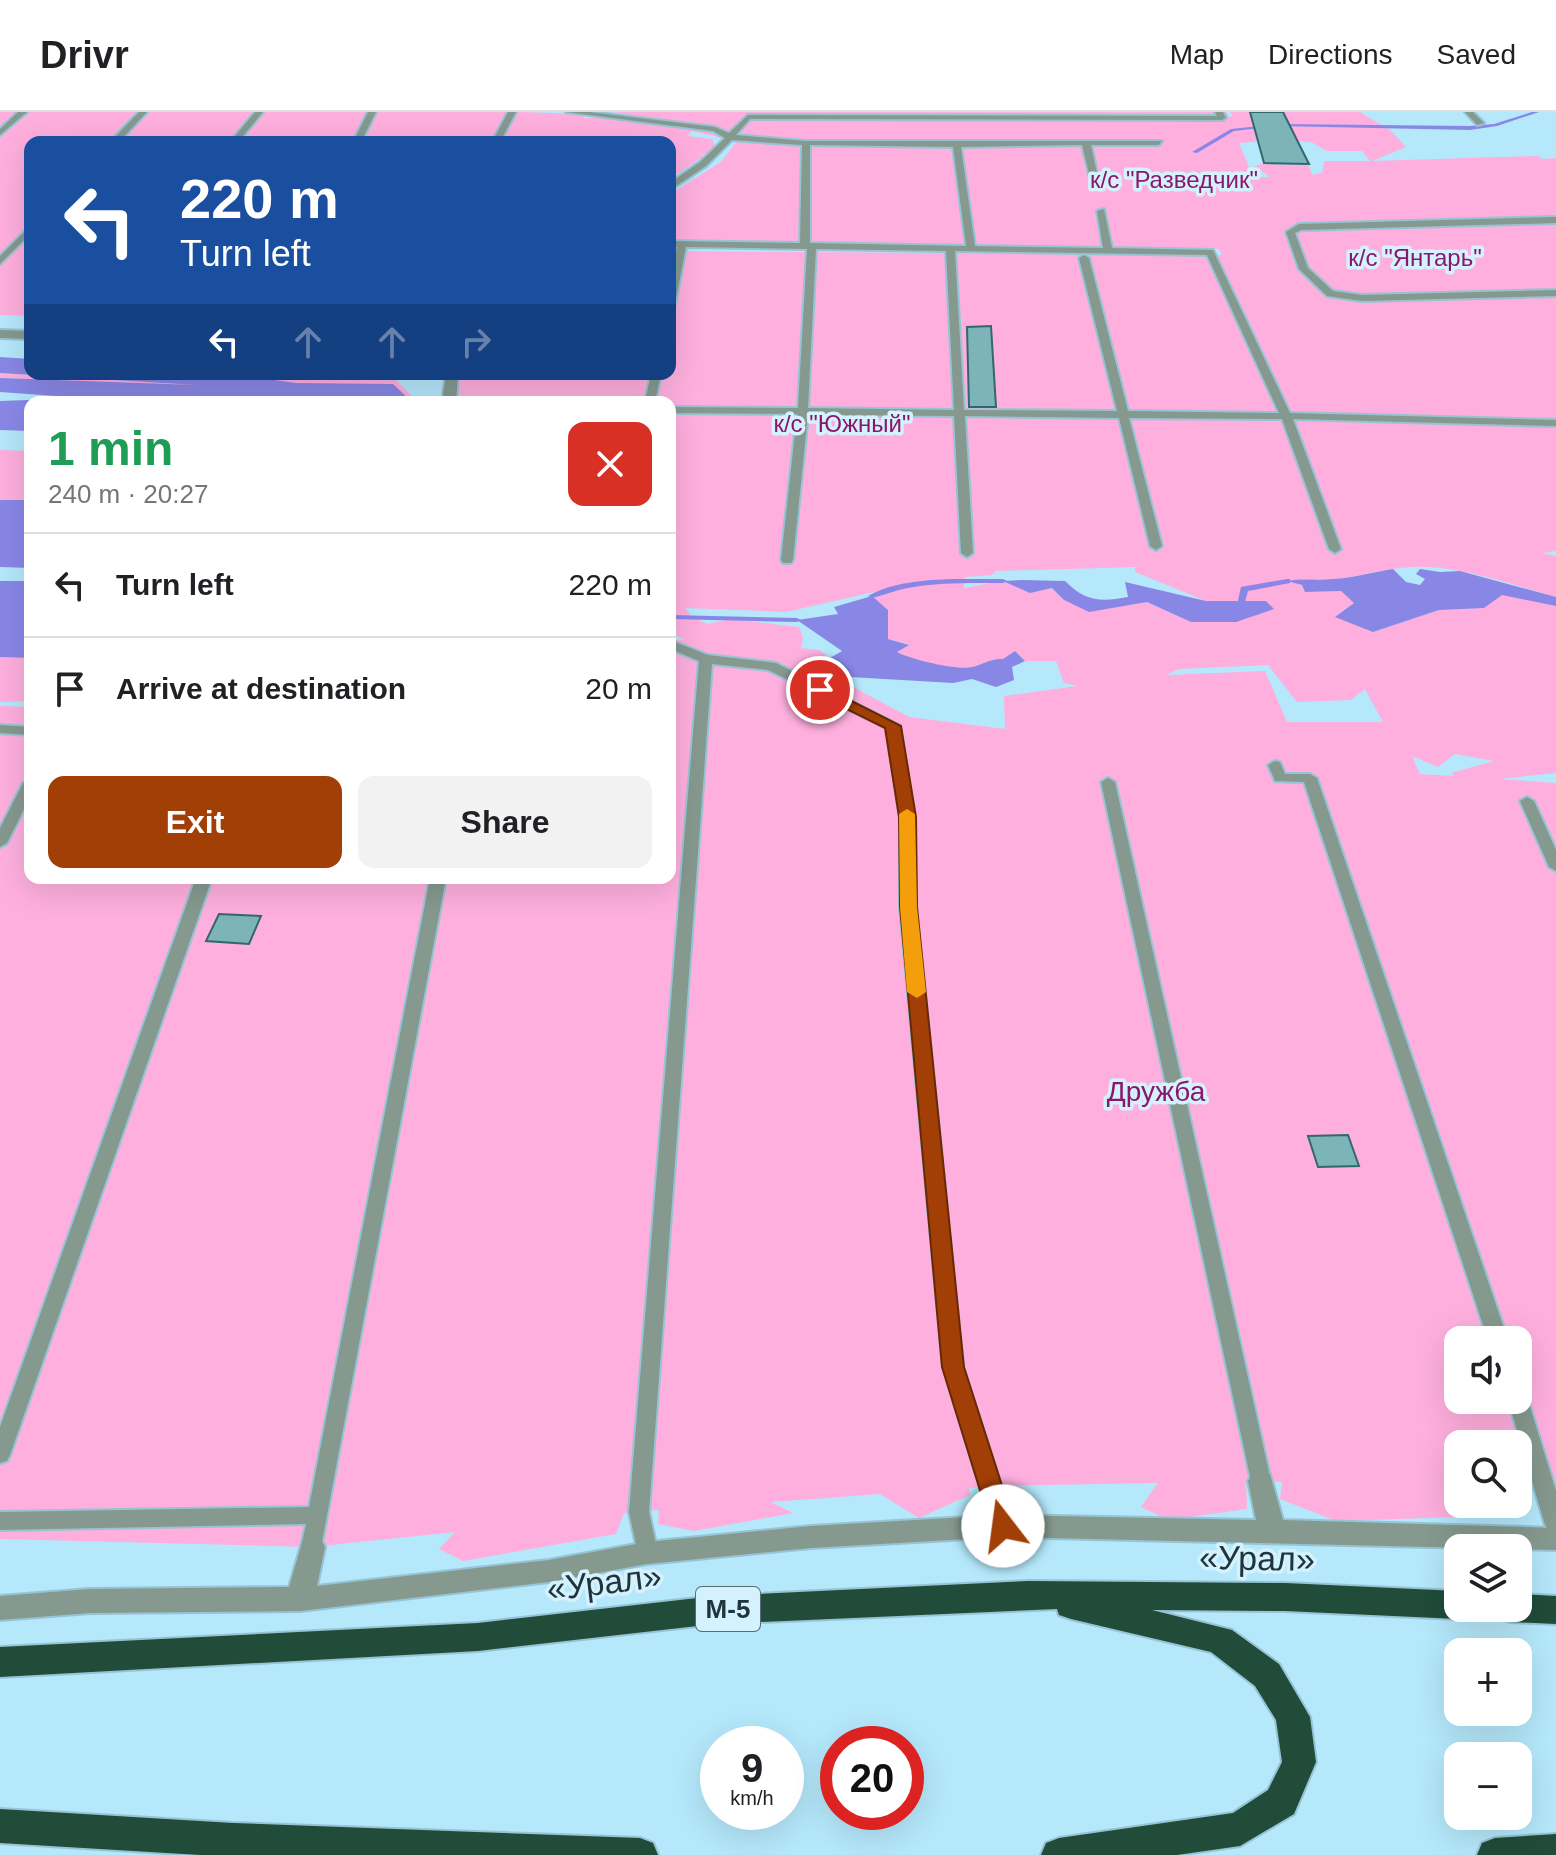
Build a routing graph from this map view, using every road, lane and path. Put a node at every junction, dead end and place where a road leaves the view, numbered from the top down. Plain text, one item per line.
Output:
1 (23, 112) edge
2 (143, 112) edge
3 (259, 112) edge
4 (372, 112) edge
5 (512, 112) edge
6 (570, 112) edge
7 (592, 112) edge
8 (1219, 112) edge
9 (1469, 112) edge
10 (748, 114) edge
11 (876, 115) edge
12 (986, 115) edge
13 (1104, 115) edge
14 (1480, 123) dead end
15 (0, 133) edge
16 (120, 136) edge
17 (239, 136) edge
18 (360, 136) edge
19 (499, 136) edge
20 (730, 137) junction
21 (1086, 142) junction
22 (806, 143) junction
23 (1159, 143) dead end
24 (957, 145) junction
25 (1095, 182) dead end
26 (676, 183) edge
27 (1101, 211) dead end
28 (1556, 220) edge
29 (24, 235) edge
30 (676, 244) edge
31 (682, 244) junction
32 (809, 245) junction
33 (950, 247) junction
34 (971, 247) junction
35 (1108, 249) junction
36 (1084, 258) dead end
37 (0, 261) edge
38 (676, 274) edge
39 (1556, 293) edge
40 (0, 334) edge
41 (24, 335) edge
42 (676, 410) edge
43 (803, 411) junction
44 (957, 413) junction
45 (1124, 414) junction
46 (1286, 416) junction
47 (1556, 423) edge
48 (1156, 546) dead end
49 (1335, 549) dead end
50 (967, 553) dead end
51 (787, 560) dead end
52 (676, 646) edge
53 (706, 659) junction
54 (0, 729) edge
55 (24, 731) edge
56 (1275, 765) dead end
57 (1108, 782) dead end
58 (24, 795) edge
59 (1527, 801) dead end
60 (0, 843) edge
61 (1556, 867) edge
62 (202, 884) edge
63 (437, 884) edge
64 (1493, 1326) edge
65 (1522, 1414) edge
66 (0, 1455) edge
67 (1261, 1481) joint
68 (318, 1515) junction
69 (0, 1521) edge
70 (1556, 1525) edge
71 (1003, 1526) junction
72 (1272, 1531) junction
73 (1556, 1539) edge
74 (312, 1547) joint
75 (647, 1553) junction
76 (1028, 1595) junction
77 (300, 1599) junction
78 (1444, 1604) edge
79 (0, 1608) edge
80 (1532, 1609) edge
81 (1556, 1610) edge
82 (0, 1662) edge
83 (0, 1826) edge
84 (1556, 1851) edge
85 (640, 1855) edge
86 (1059, 1855) edge
87 (1495, 1855) edge

1 - 15 lane
2 - 16 lane
3 - 17 lane
4 - 18 lane
5 - 19 lane
6 - 7 lane
7 - 20 lane
8 - 13 lane
9 - 14 lane
10 - 11 lane
10 - 20 lane
11 - 12 lane
12 - 13 lane
20 - 22 lane
20 - 26 lane
21 - 23 lane
21 - 24 lane
21 - 25 lane
22 - 24 lane
22 - 32 lane
24 - 34 lane
27 - 35 lane
28 - 39 lane
29 - 37 lane
30 - 31 lane
31 - 32 lane
31 - 38 lane
32 - 33 lane
32 - 43 lane
33 - 34 lane
33 - 44 lane
34 - 35 lane
35 - 46 lane
36 - 45 lane
40 - 41 street
42 - 43 lane
43 - 44 lane
43 - 51 lane
44 - 45 lane
44 - 50 lane
45 - 46 lane
45 - 48 lane
46 - 47 lane
46 - 49 lane
52 - 53 lane
53 - 71 lane
53 - 75 lane
54 - 55 lane
56 - 64 lane
57 - 67 lane
58 - 60 lane
59 - 61 lane
62 - 66 lane
63 - 68 lane
65 - 70 lane
67 - 72 street
68 - 69 lane
68 - 74 lane
71 - 72 street
71 - 75 street
72 - 73 street
74 - 77 street
75 - 77 street
76 - 78 highway, «Урал» / М-5
76 - 82 highway, «Урал» / М-5
76 - 86 highway
77 - 79 street
80 - 81 highway
83 - 85 highway
84 - 87 highway

